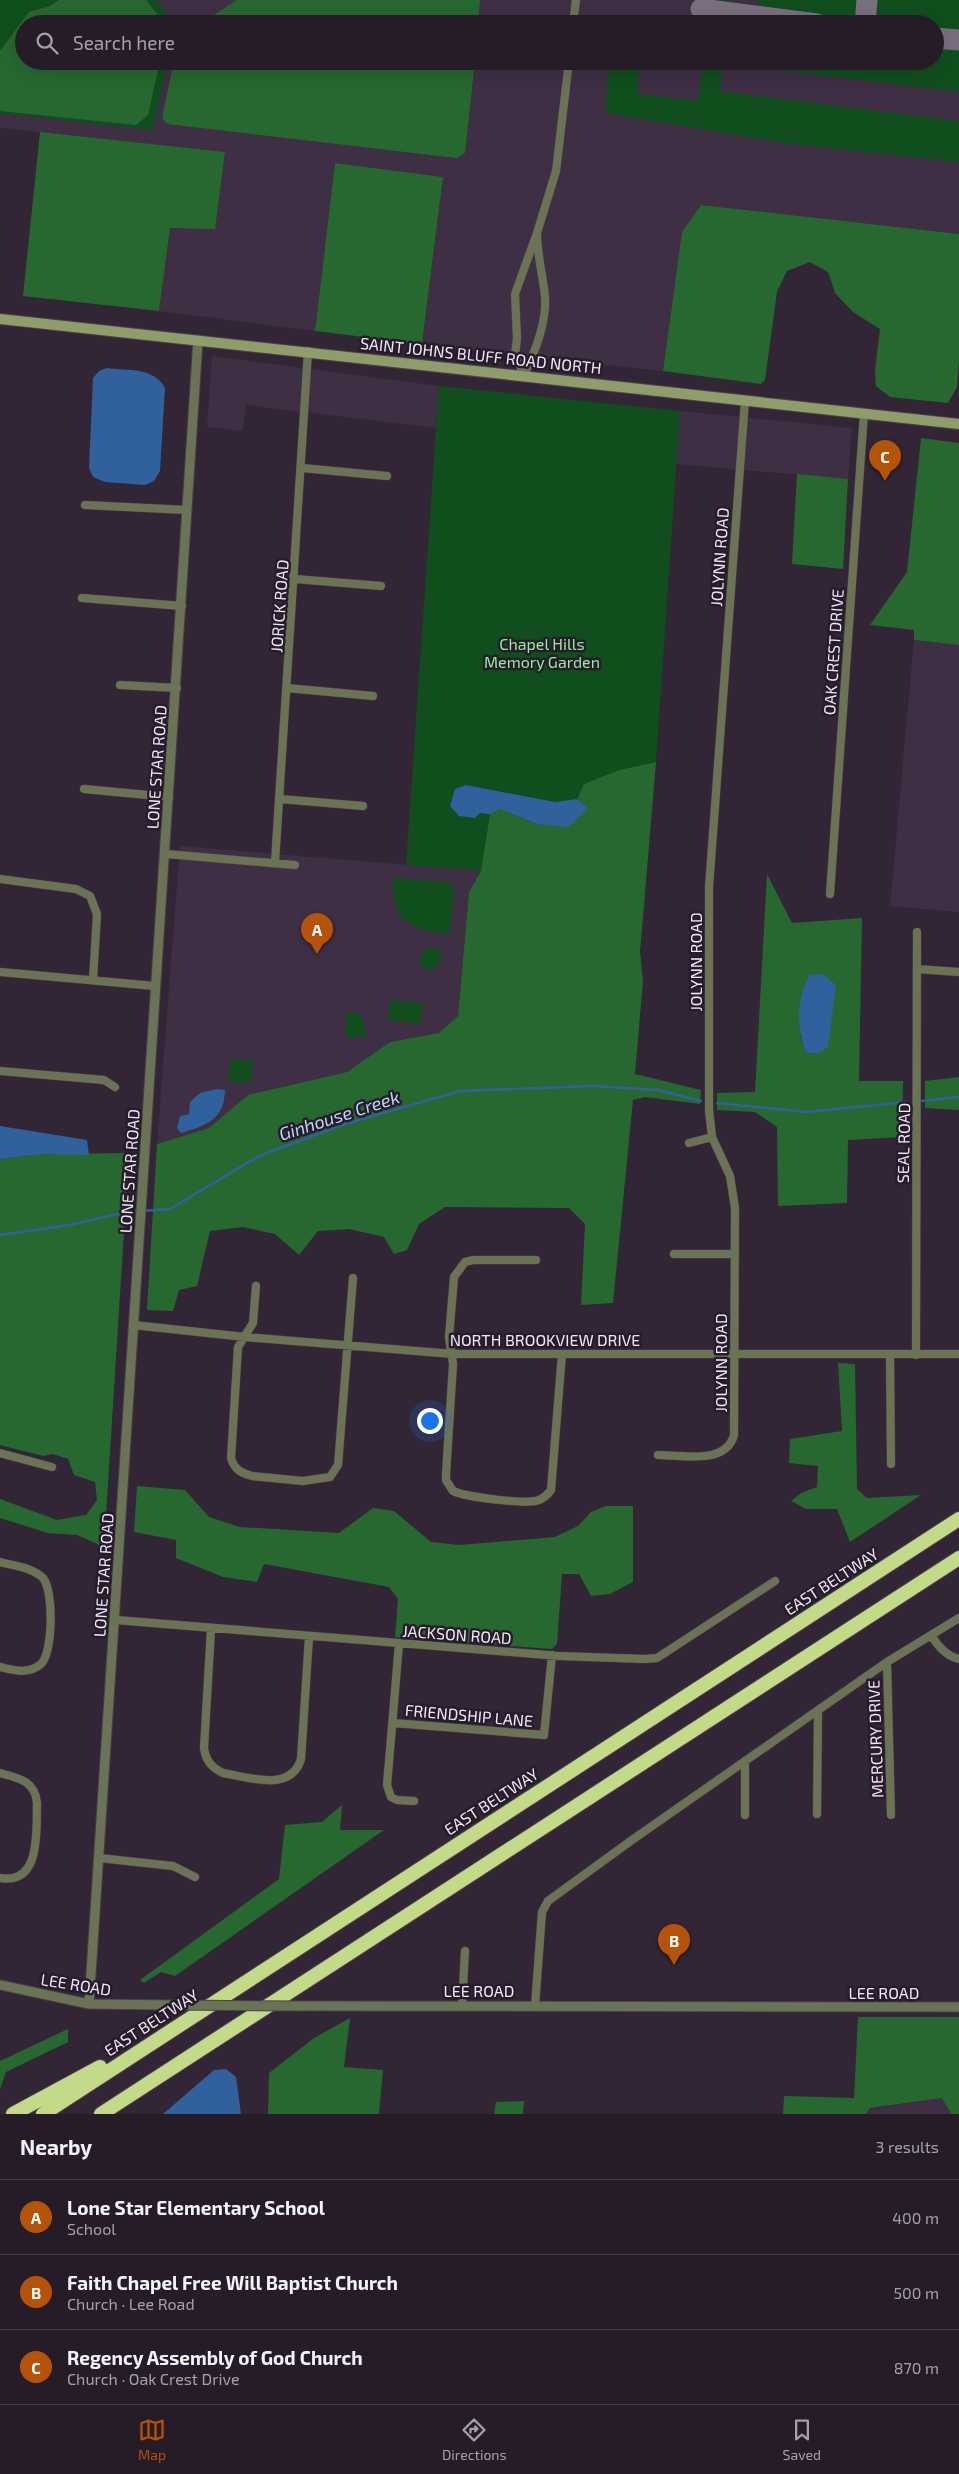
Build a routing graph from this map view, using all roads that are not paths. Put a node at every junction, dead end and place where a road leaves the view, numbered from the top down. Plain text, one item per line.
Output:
1 (576, 0) edge
2 (575, 15) edge
3 (568, 70) edge
4 (537, 233) junction
5 (0, 319) edge
6 (198, 340) junction
7 (308, 351) junction
8 (524, 375) junction
9 (745, 400) junction
10 (864, 413) junction
11 (959, 424) edge
12 (302, 468) junction
13 (387, 476) dead end
14 (85, 505) dead end
15 (187, 510) junction
16 (295, 579) junction
17 (381, 586) dead end
18 (82, 598) dead end
19 (182, 606) junction
20 (120, 685) dead end
21 (177, 688) junction
22 (288, 688) junction
23 (373, 696) dead end
24 (84, 789) dead end
25 (169, 797) junction
26 (280, 798) junction
27 (363, 806) dead end
28 (166, 854) junction
29 (275, 862) junction
30 (295, 864) dead end
31 (0, 879) edge
32 (830, 894) dead end
33 (917, 932) dead end
34 (917, 969) junction
35 (0, 972) edge
36 (959, 972) edge
37 (93, 980) junction
38 (155, 986) junction
39 (0, 1071) edge
40 (115, 1087) dead end
41 (712, 1136) junction
42 (689, 1143) dead end
43 (674, 1254) dead end
44 (734, 1254) junction
45 (536, 1260) dead end
46 (354, 1278) dead end
47 (256, 1286) dead end
48 (133, 1325) junction
49 (245, 1337) junction
50 (347, 1345) junction
51 (733, 1353) junction
52 (452, 1354) junction
53 (562, 1354) junction
54 (959, 1354) edge
55 (890, 1355) junction
56 (916, 1355) junction
57 (0, 1454) edge
58 (658, 1455) dead end
59 (891, 1464) dead end
60 (52, 1466) dead end
61 (959, 1519) edge
62 (959, 1558) edge
63 (0, 1562) edge
64 (775, 1581) dead end
65 (959, 1618) edge
66 (116, 1620) junction
67 (211, 1629) junction
68 (931, 1635) junction
69 (309, 1637) junction
70 (399, 1644) junction
71 (552, 1655) junction
72 (959, 1659) edge
73 (887, 1662) junction
74 (0, 1667) edge
75 (818, 1712) junction
76 (392, 1723) junction
77 (745, 1761) junction
78 (0, 1773) edge
79 (414, 1801) dead end
80 (817, 1814) dead end
81 (891, 1814) dead end
82 (745, 1815) dead end
83 (99, 1858) junction
84 (195, 1877) dead end
85 (0, 1878) edge
86 (465, 1951) dead end
87 (0, 1985) edge
88 (90, 2004) junction
89 (462, 2005) junction
90 (535, 2006) junction
91 (959, 2007) edge
92 (150, 2043) junction
93 (106, 2112) edge
94 (14, 2114) edge
95 (43, 2114) edge

1 - 2 street
3 - 4 street
4 - 8 street
4 - 8 street
5 - 6 main road, SAINT JOHNS BLUFF ROAD NORTH
6 - 7 main road, SAINT JOHNS BLUFF ROAD NORTH
6 - 15 street, LONE STAR ROAD
7 - 8 main road, SAINT JOHNS BLUFF ROAD NORTH
7 - 12 street, JORICK ROAD
8 - 9 main road, SAINT JOHNS BLUFF ROAD NORTH
9 - 10 main road, SAINT JOHNS BLUFF ROAD NORTH
9 - 41 street, JOLYNN ROAD
10 - 11 main road, SAINT JOHNS BLUFF ROAD NORTH
10 - 32 street, OAK CREST DRIVE
12 - 13 street
12 - 16 street, JORICK ROAD
14 - 15 street
15 - 19 street, LONE STAR ROAD
16 - 17 street
16 - 22 street, JORICK ROAD
18 - 19 street
19 - 21 street, LONE STAR ROAD
20 - 21 street
21 - 25 street, LONE STAR ROAD
22 - 23 street
22 - 26 street, JORICK ROAD
24 - 25 street
25 - 28 street, LONE STAR ROAD
26 - 27 street
26 - 29 street, JORICK ROAD
28 - 29 street
28 - 38 street, LONE STAR ROAD
29 - 30 street
31 - 37 street
33 - 34 street, SEAL ROAD
34 - 36 street
34 - 56 street, SEAL ROAD
35 - 37 street
37 - 38 street
38 - 48 street, LONE STAR ROAD
39 - 40 street
41 - 42 street
41 - 44 street, JOLYNN ROAD
43 - 44 street
44 - 51 street, JOLYNN ROAD
45 - 52 street
46 - 50 street
47 - 49 street
48 - 49 street, NORTH BROOKVIEW DRIVE
48 - 66 street, LONE STAR ROAD
49 - 50 street, NORTH BROOKVIEW DRIVE
49 - 50 street
50 - 52 street, NORTH BROOKVIEW DRIVE
51 - 53 street, NORTH BROOKVIEW DRIVE
51 - 55 street, NORTH BROOKVIEW DRIVE
51 - 58 street, JOLYNN ROAD
52 - 53 street, NORTH BROOKVIEW DRIVE
52 - 53 street
54 - 56 street, NORTH BROOKVIEW DRIVE
55 - 56 street, NORTH BROOKVIEW DRIVE
55 - 59 street
57 - 60 street
61 - 92 highway, EAST BELTWAY
62 - 93 highway
63 - 74 street
64 - 71 street, JACKSON ROAD
65 - 68 street
66 - 67 street, JACKSON ROAD
66 - 83 street, LONE STAR ROAD
67 - 69 street, JACKSON ROAD
67 - 69 street
68 - 72 street
68 - 73 street
69 - 70 street, JACKSON ROAD
70 - 71 street, JACKSON ROAD
70 - 76 street
71 - 76 street, FRIENDSHIP LANE
73 - 75 street
73 - 81 street, MERCURY DRIVE
75 - 77 street
75 - 80 street
76 - 79 street
77 - 82 street
77 - 90 street
78 - 85 street
83 - 84 street
83 - 88 street, LONE STAR ROAD
86 - 89 street
87 - 88 street, LEE ROAD
88 - 89 street, LEE ROAD, bridge
89 - 90 street, LEE ROAD
90 - 91 street, LEE ROAD
92 - 94 highway
92 - 95 highway, EAST BELTWAY

